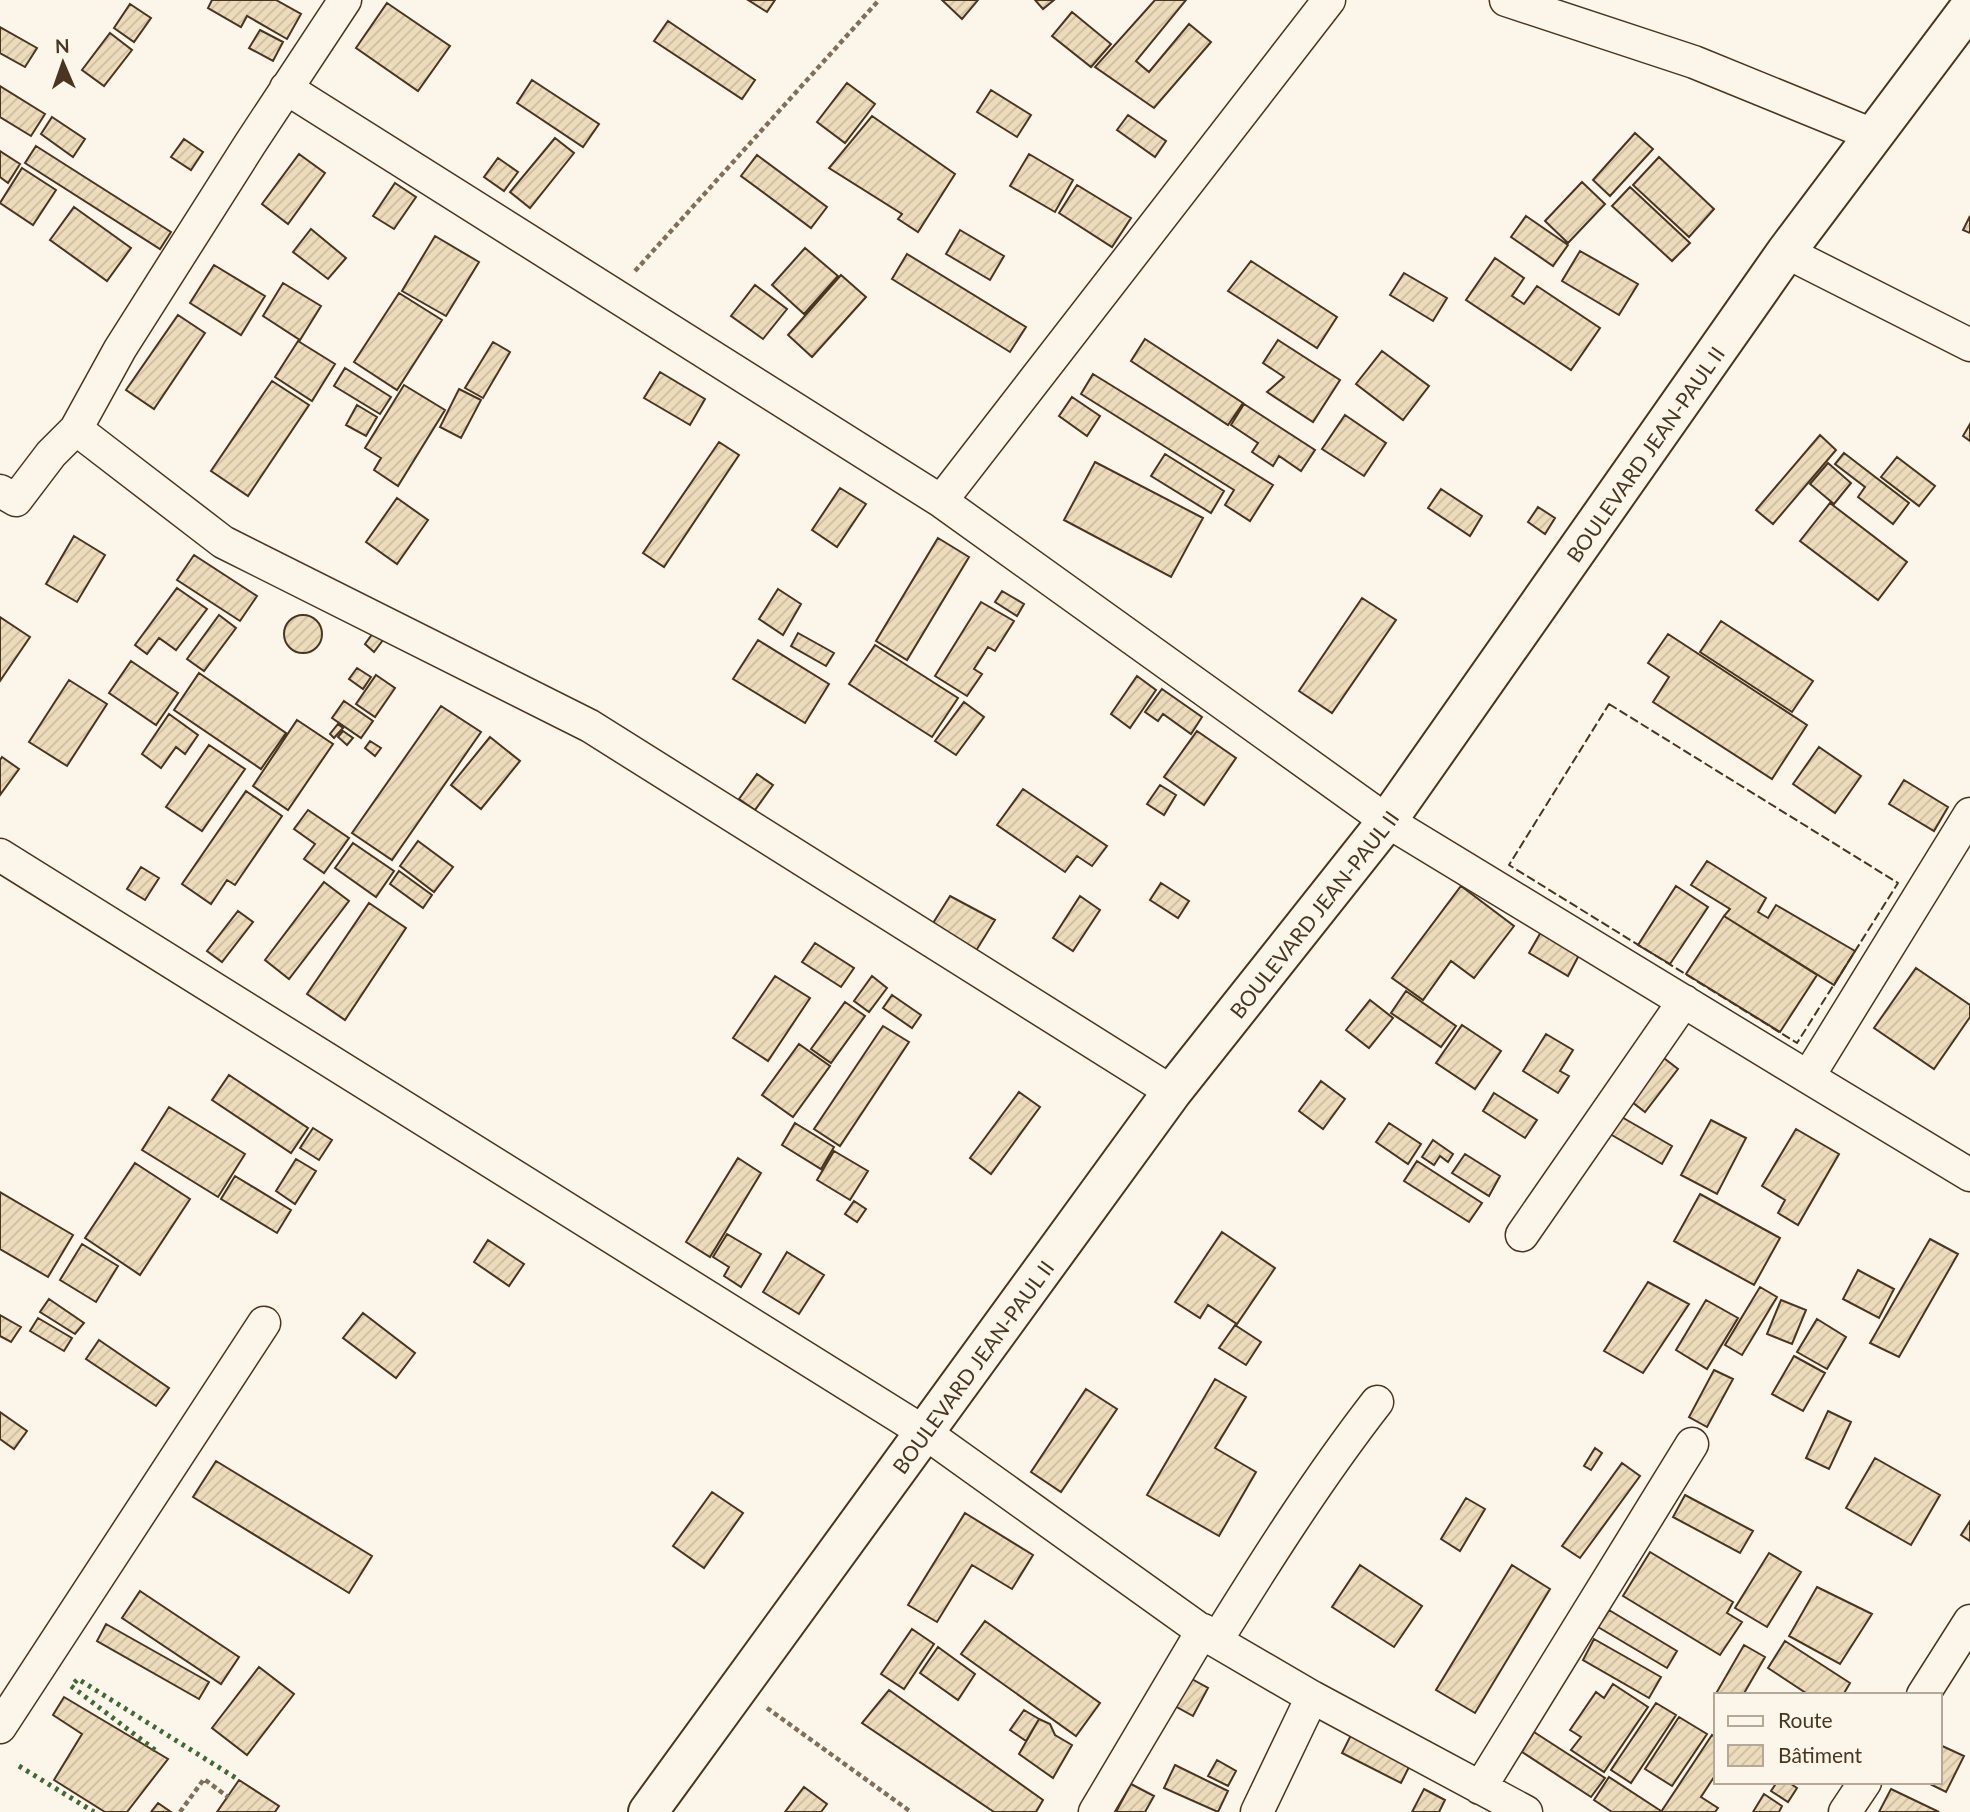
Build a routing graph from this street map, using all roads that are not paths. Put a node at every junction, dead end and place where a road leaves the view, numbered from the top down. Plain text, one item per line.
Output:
1 (345, 0) edge
2 (1329, 0) edge
3 (1506, 0) edge
4 (1970, 7) edge
5 (286, 88) junction
6 (1873, 135) junction
7 (1786, 252) junction
8 (1970, 345) edge
9 (76, 429) junction
10 (0, 491) edge
11 (941, 501) junction
12 (1970, 814) edge
13 (1387, 821) junction
14 (0, 855) edge
15 (1684, 1001) junction
16 (1808, 1077) junction
17 (1172, 1092) junction
18 (1970, 1175) edge
19 (1522, 1235) dead end
20 (264, 1323) dead end
21 (1377, 1402) dead end
22 (924, 1432) junction
23 (1692, 1444) dead end
24 (1970, 1621) edge
25 (1210, 1636) junction
26 (1924, 1693) edge
27 (1312, 1697) junction
28 (0, 1727) edge
29 (1864, 1784) edge
30 (1480, 1788) junction
31 (648, 1812) edge
32 (1096, 1812) edge
33 (1257, 1812) edge
34 (1526, 1812) edge
35 (1845, 1812) edge

1 - 5 street
2 - 11 street
3 - 6 street
4 - 6 main road, BOULEVARD JEAN-PAUL II
5 - 9 street
5 - 11 street
6 - 7 main road, BOULEVARD JEAN-PAUL II
7 - 8 street
7 - 13 main road, BOULEVARD JEAN-PAUL II
9 - 10 street
9 - 17 street
11 - 13 street
12 - 16 street
13 - 15 street
13 - 17 main road, BOULEVARD JEAN-PAUL II
14 - 22 street
15 - 16 street
15 - 19 street
16 - 18 street
17 - 22 main road, BOULEVARD JEAN-PAUL II
20 - 28 street
21 - 25 street
22 - 25 street
22 - 31 main road, BOULEVARD JEAN-PAUL II
23 - 30 street
24 - 26 street
25 - 27 street
25 - 32 street
27 - 30 street
27 - 33 street
29 - 35 street
30 - 34 street

